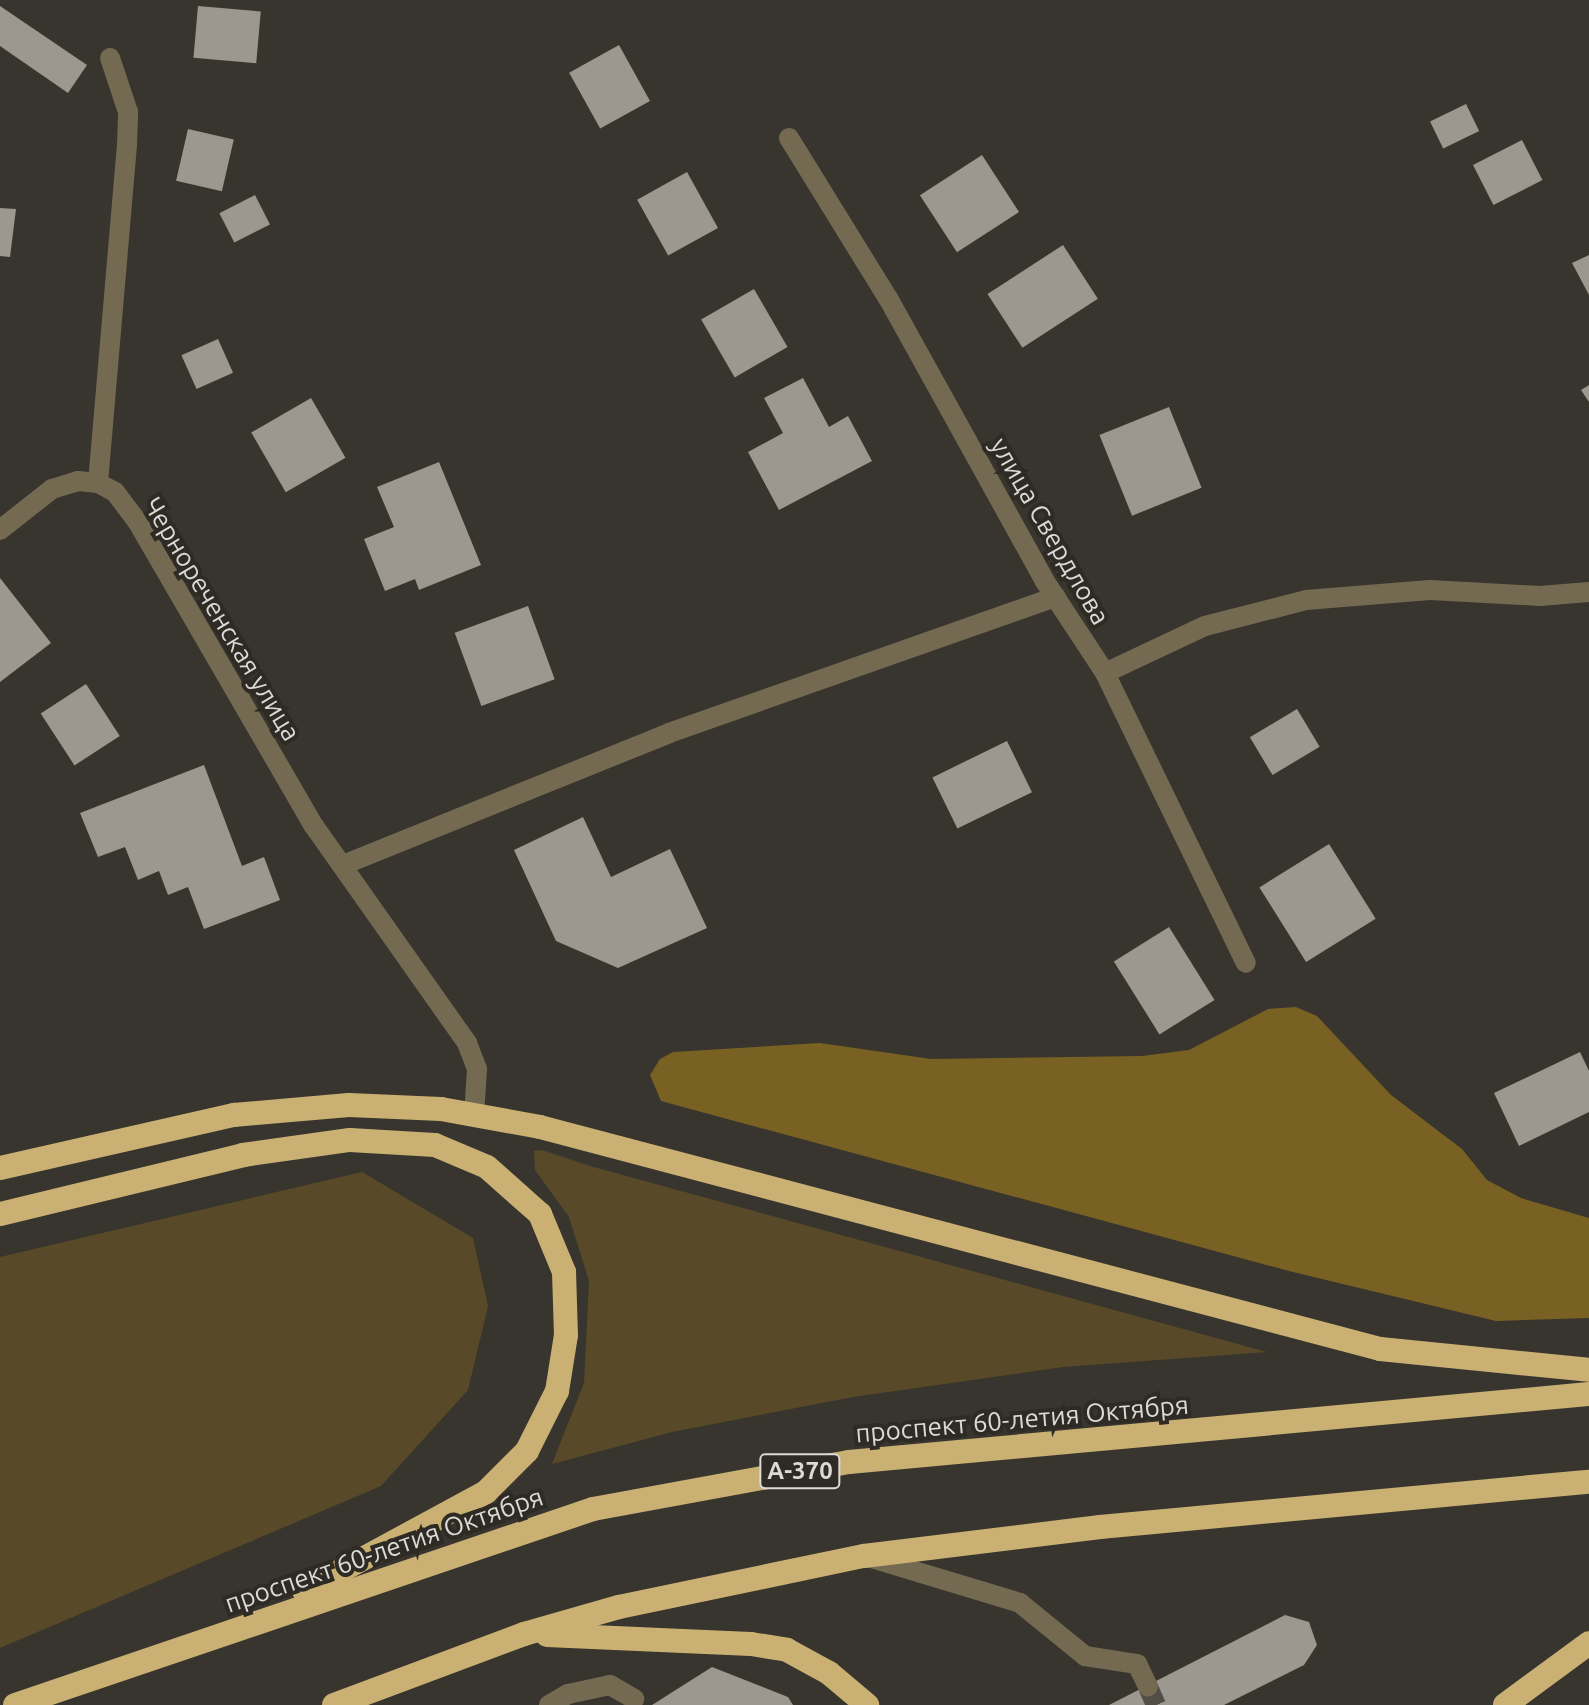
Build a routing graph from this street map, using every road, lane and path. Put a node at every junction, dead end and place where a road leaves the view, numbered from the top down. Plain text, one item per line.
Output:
1 (110, 58) dead end
2 (789, 138) dead end
3 (98, 483) junction
4 (0, 530) edge
5 (1589, 592) edge
6 (1056, 597) junction
7 (1105, 673) junction
8 (343, 865) junction
9 (1246, 963) dead end
10 (474, 1115) junction
11 (0, 1168) edge
12 (0, 1214) edge
13 (1589, 1370) edge
14 (1589, 1394) edge
15 (1589, 1482) edge
16 (864, 1556) junction
17 (524, 1634) junction
18 (1589, 1643) edge
19 (1148, 1687) tunnel mouth
20 (42, 1694) junction
21 (634, 1699) dead end
22 (15, 1705) edge
23 (334, 1705) edge
24 (549, 1705) edge
25 (867, 1705) edge
26 (1505, 1705) edge

1 - 3 street
2 - 6 street, улица Свердлова
3 - 4 street
3 - 8 street, Чернореченская улица
5 - 7 street
6 - 7 street, улица Свердлова
6 - 8 street
7 - 9 street, улица Свердлова
8 - 10 street, Чернореченская улица
10 - 11 highway
10 - 13 highway
12 - 20 highway
14 - 20 highway, проспект 60-летия Октября / А-370
15 - 16 highway
16 - 17 highway
16 - 19 street
17 - 23 highway
17 - 25 highway
18 - 26 highway
20 - 22 highway, проспект 60-летия Октября / А-370
21 - 24 street

